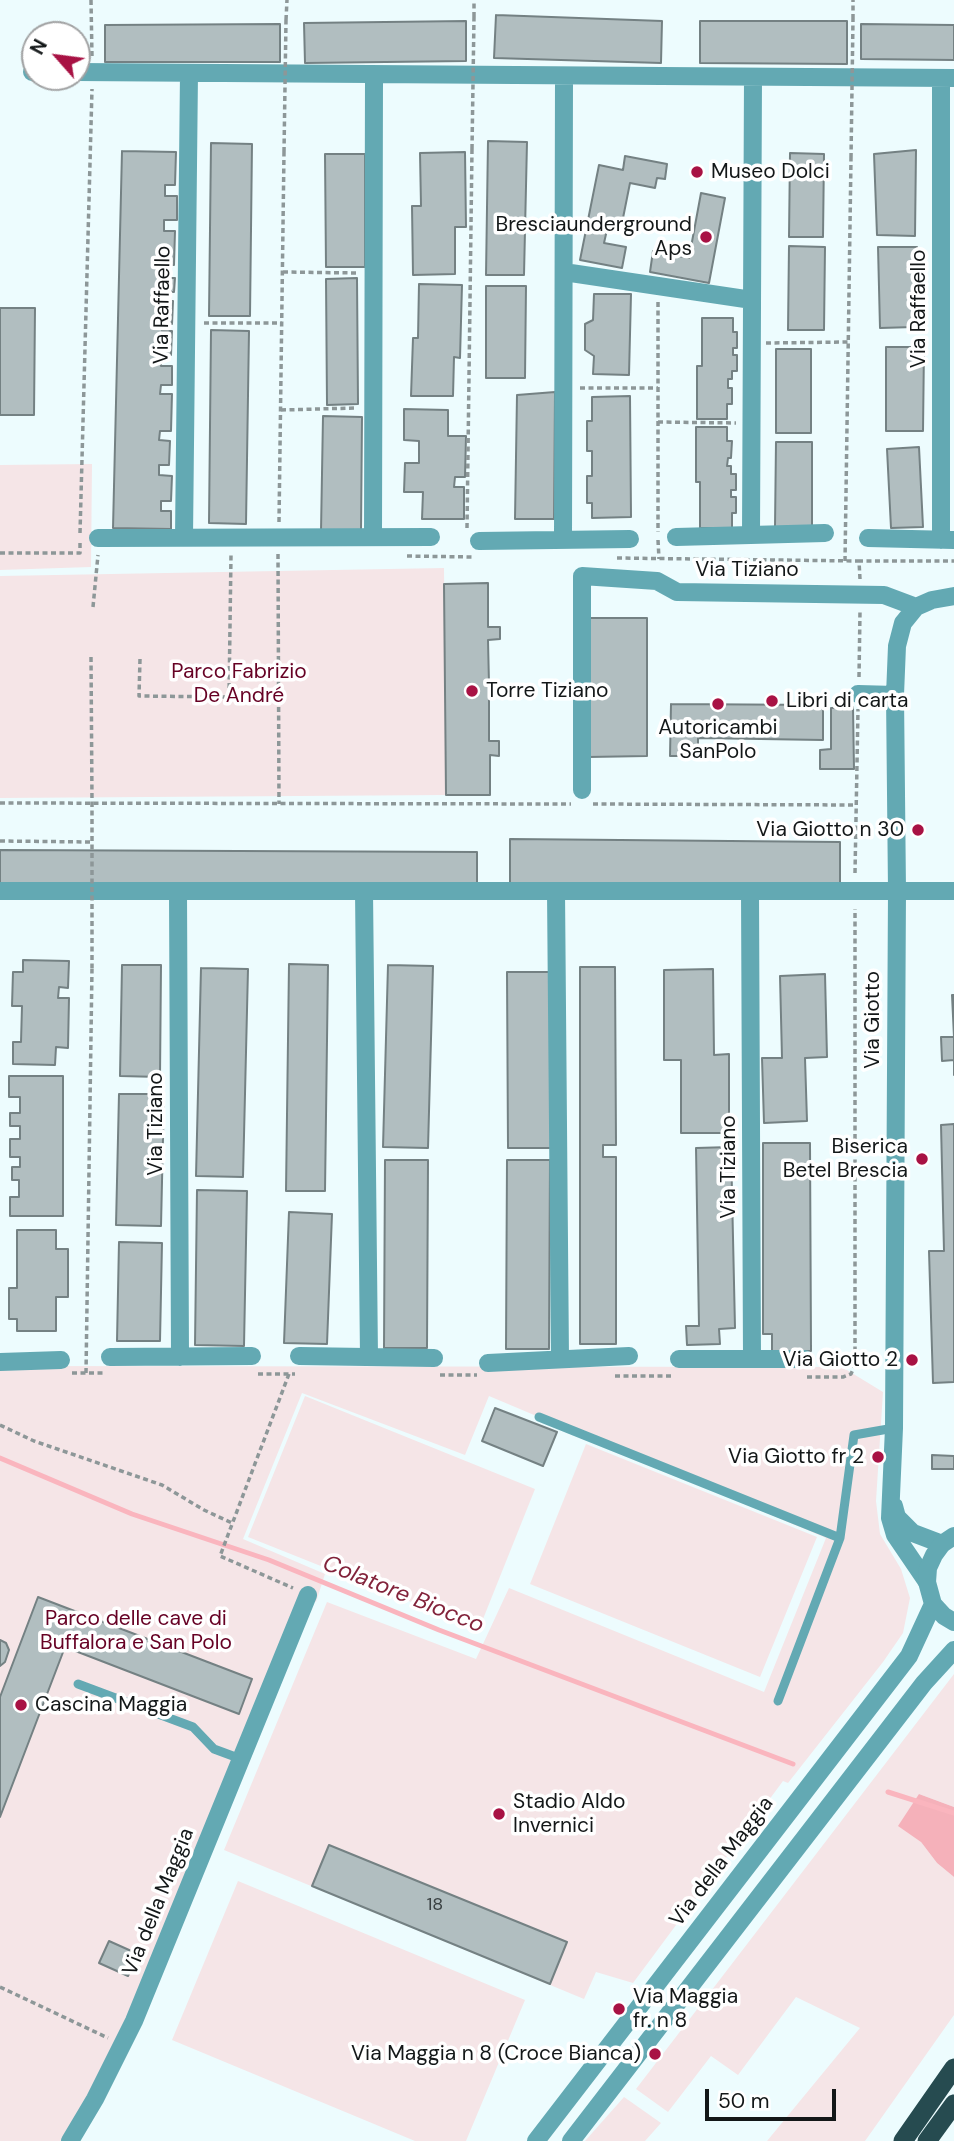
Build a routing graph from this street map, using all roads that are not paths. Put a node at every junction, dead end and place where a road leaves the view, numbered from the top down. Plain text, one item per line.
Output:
1 (91, 72) edge
2 (189, 73) junction
3 (374, 75) junction
4 (564, 76) junction
5 (753, 77) junction
6 (948, 78) edge
7 (564, 272) junction
8 (752, 300) junction
9 (825, 533) dead end
10 (473, 536) road end
11 (751, 536) junction
12 (184, 537) junction
13 (373, 537) junction
14 (431, 537) dead end
15 (676, 537) dead end
16 (630, 538) dead end
17 (868, 538) dead end
18 (563, 540) junction
19 (948, 540) edge
20 (98, 546) road end
21 (954, 596) edge
22 (916, 607) junction
23 (858, 694) dead end
24 (895, 695) junction
25 (582, 790) dead end
26 (0, 891) edge
27 (178, 891) junction
28 (363, 891) junction
29 (555, 891) junction
30 (750, 891) junction
31 (897, 891) junction
32 (954, 891) edge
33 (629, 1356) dead end
34 (180, 1357) junction
35 (369, 1357) junction
36 (560, 1359) junction
37 (752, 1359) junction
38 (0, 1362) edge
39 (111, 1365) road end
40 (250, 1365) road end
41 (301, 1365) road end
42 (61, 1366) road end
43 (430, 1367) road end
44 (678, 1368) road end
45 (803, 1368) road end
46 (485, 1369) road end
47 (539, 1417) dead end
48 (894, 1428) junction
49 (892, 1478) junction
50 (840, 1538) junction
51 (948, 1540) edge
52 (927, 1582) junction
53 (308, 1595) road end
54 (933, 1604) junction
55 (954, 1622) edge
56 (954, 1650) edge
57 (78, 1684) dead end
58 (778, 1701) dead end
59 (241, 1759) junction
60 (954, 2068) edge
61 (954, 2104) edge
62 (544, 2138) edge
63 (70, 2141) edge
64 (571, 2141) edge
65 (903, 2141) edge
66 (927, 2141) edge

1 - 2 street, Via Raffaello
2 - 3 street, Via Raffaello
2 - 12 street, Via Raffaello
3 - 4 street, Via Raffaello
3 - 13 street
4 - 5 street, Via Raffaello
4 - 7 street
5 - 6 street, Via Raffaello
5 - 8 street
6 - 19 street, Via Raffaello
7 - 8 street
7 - 18 street
8 - 11 street
9 - 11 street
10 - 18 street
11 - 15 street
12 - 13 street
12 - 20 street
13 - 14 street
16 - 18 street
17 - 19 street, Via Raffaello
21 - 22 street
22 - 24 street, Via Giotto
22 - 25 street, Via Tiziano
23 - 24 street
24 - 31 street, Via Giotto
26 - 27 street
27 - 28 street
27 - 34 street, Via Tiziano
28 - 29 street
28 - 35 street
29 - 30 street
29 - 36 street
30 - 31 street
30 - 37 street, Via Tiziano
31 - 32 street
31 - 48 street, Via Giotto
33 - 36 street
34 - 39 street
34 - 40 street
35 - 41 street
35 - 43 street
36 - 46 street
37 - 44 street
37 - 45 street
38 - 42 street
47 - 50 lane
48 - 49 street, Via Giotto
48 - 50 lane
49 - 51 street, Via Giotto
49 - 52 street, Via Giotto
50 - 58 lane
51 - 52 street
52 - 54 street, Via Giotto
53 - 59 street, Via della Maggia
54 - 55 street
54 - 62 street, Via della Maggia
56 - 64 street
57 - 59 lane
59 - 63 street, Via della Maggia
60 - 65 highway
61 - 66 highway

